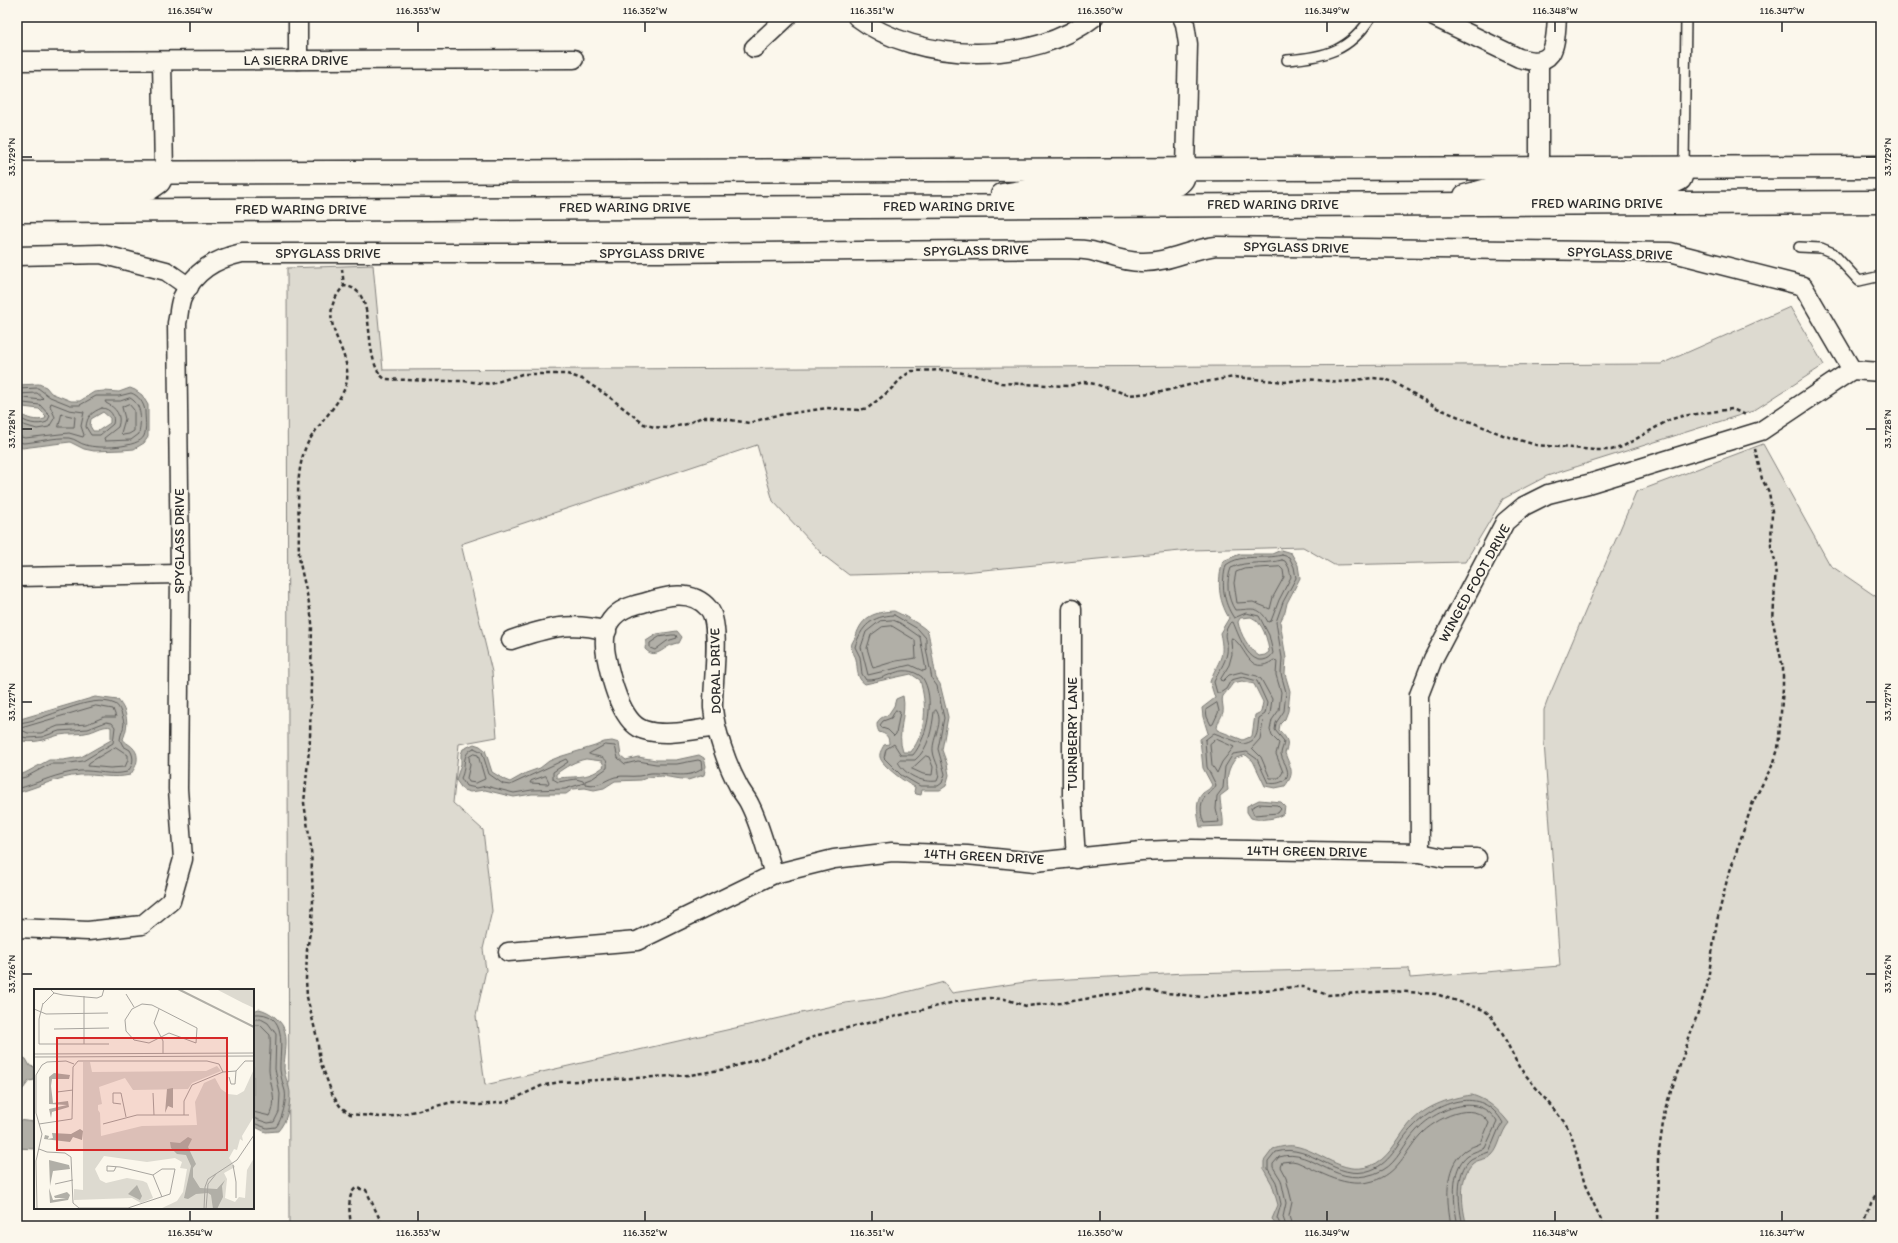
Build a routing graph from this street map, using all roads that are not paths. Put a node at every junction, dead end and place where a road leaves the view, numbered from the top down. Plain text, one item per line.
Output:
1 (298, 17) edge
2 (787, 17) edge
3 (857, 17) edge
4 (1094, 17) edge
5 (1182, 17) edge
6 (1371, 17) edge
7 (1434, 17) edge
8 (1557, 17) edge
9 (1686, 17) edge
10 (754, 48) dead end
11 (574, 59) dead end
12 (298, 60) junction
13 (1287, 60) dead end
14 (162, 61) junction
15 (1541, 61) junction
16 (17, 62) edge
17 (1881, 167) edge
18 (1539, 168) junction
19 (1684, 168) junction
20 (1186, 169) junction
21 (17, 173) edge
22 (164, 173) junction
23 (17, 190) edge
24 (1881, 202) edge
25 (1439, 204) junction
26 (951, 206) junction
27 (17, 211) edge
28 (1799, 247) dead end
29 (17, 256) edge
30 (1881, 276) edge
31 (189, 287) junction
32 (1852, 370) junction
33 (1881, 372) edge
34 (180, 574) junction
35 (17, 577) edge
36 (1072, 609) dead end
37 (607, 631) junction
38 (511, 640) dead end
39 (716, 727) junction
40 (1420, 853) junction
41 (1477, 858) dead end
42 (1076, 859) junction
43 (774, 874) junction
44 (17, 928) edge
45 (508, 952) dead end

1 - 12 street
2 - 10 street
3 - 4 street
5 - 20 street
6 - 13 lane
7 - 15 street
8 - 15 street
9 - 19 lane
11 - 12 street, LA SIERRA DRIVE
12 - 14 street, LA SIERRA DRIVE
14 - 16 street, LA SIERRA DRIVE
14 - 22 street
15 - 18 street
17 - 19 main road
18 - 19 main road
18 - 20 main road
19 - 25 main road
20 - 22 main road
20 - 26 main road
21 - 22 main road
22 - 23 main road
24 - 25 main road, FRED WARING DRIVE
25 - 26 main road, FRED WARING DRIVE
26 - 27 main road, FRED WARING DRIVE
28 - 30 lane
29 - 31 street
31 - 32 street, SPYGLASS DRIVE
31 - 34 street, SPYGLASS DRIVE
32 - 33 street
32 - 40 street, WINGED FOOT DRIVE
34 - 35 street
34 - 44 street, SPYGLASS DRIVE
36 - 42 street, TURNBERRY LANE
37 - 38 street
37 - 39 street, DORAL DRIVE
37 - 39 street, DORAL DRIVE
39 - 43 street, DORAL DRIVE
40 - 41 street, 14TH GREEN DRIVE
40 - 42 street, 14TH GREEN DRIVE
42 - 43 street, 14TH GREEN DRIVE
43 - 45 street, 14TH GREEN DRIVE

